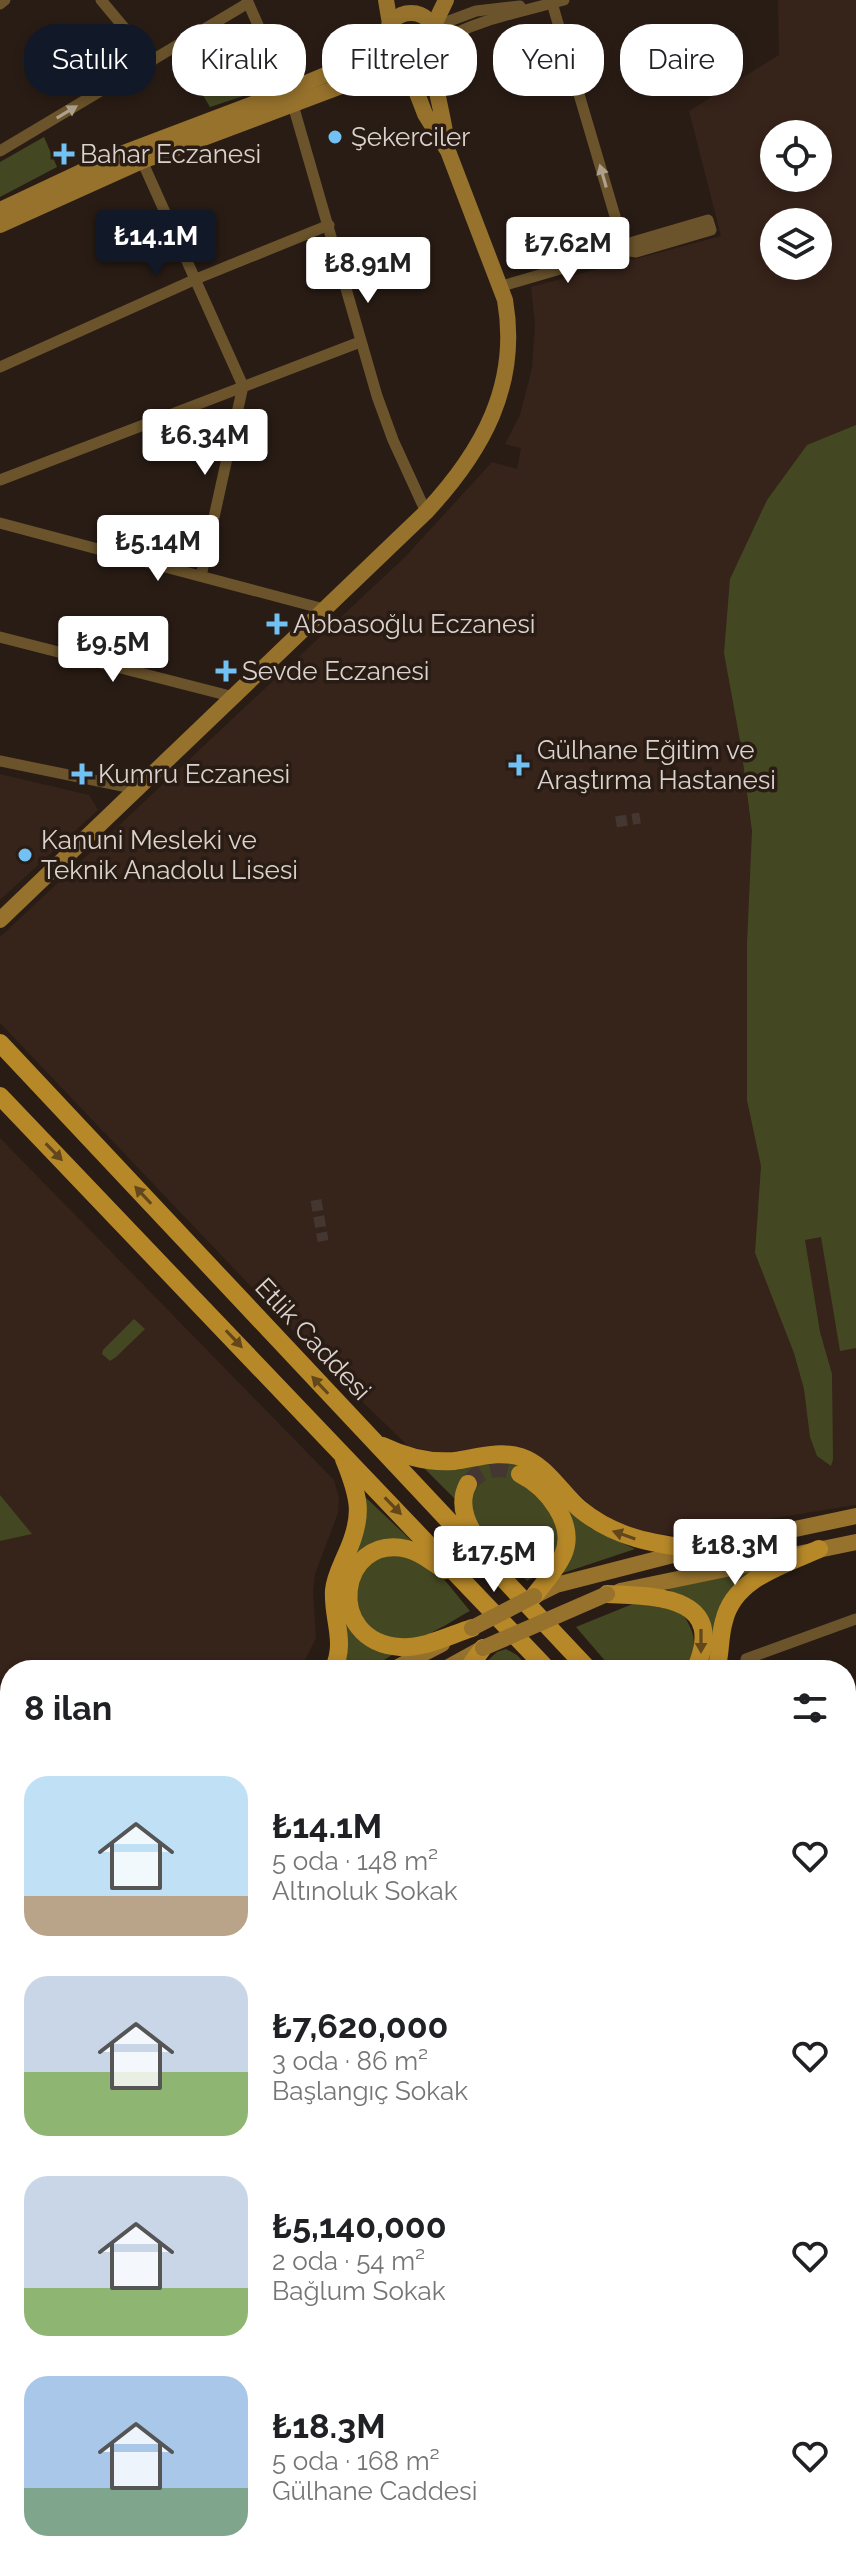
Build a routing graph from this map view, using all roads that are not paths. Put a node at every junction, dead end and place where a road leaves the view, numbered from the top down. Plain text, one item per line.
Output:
1 (5, 0) edge
2 (101, 0) edge
3 (386, 0) edge
4 (446, 0) edge
5 (247, 1) edge
6 (558, 2) edge
7 (0, 4) edge
8 (415, 4) edge
9 (121, 24) edge
10 (388, 24) edge
11 (394, 24) edge
12 (430, 24) edge
13 (438, 24) edge
14 (457, 24) edge
15 (156, 58) edge
16 (322, 81) edge
17 (322, 88) edge
18 (93, 96) edge
19 (418, 96) edge
20 (439, 96) edge
21 (290, 98) junction
22 (0, 151) edge
23 (448, 151) junction
24 (142, 161) junction
25 (0, 210) edge
26 (0, 225) edge
27 (329, 225) junction
28 (625, 250) junction
29 (196, 279) junction
30 (502, 286) junction
31 (360, 342) junction
32 (0, 367) edge
33 (243, 386) junction
34 (0, 480) edge
35 (426, 512) junction
36 (0, 523) edge
37 (201, 576) junction
38 (324, 609) junction
39 (0, 637) edge
40 (234, 697) junction
41 (0, 761) edge
42 (137, 789) junction
43 (0, 919) edge
44 (0, 1043) edge
45 (0, 1096) edge
46 (373, 1442) junction
47 (339, 1450) junction
48 (520, 1474) tunnel mouth
49 (468, 1484) dead end
50 (856, 1516) edge
51 (856, 1542) edge
52 (819, 1549) junction
53 (700, 1550) junction
54 (554, 1579) junction
55 (506, 1583) junction
56 (473, 1591) junction
57 (607, 1594) junction
58 (534, 1596) joint
59 (856, 1619) edge
60 (472, 1628) junction
61 (483, 1648) junction
62 (746, 1659) dead end
63 (337, 1660) edge
64 (411, 1660) edge
65 (461, 1660) edge
66 (474, 1660) edge
67 (533, 1660) edge
68 (579, 1660) edge
69 (699, 1660) edge
70 (718, 1660) edge

1 - 7 street
2 - 9 street
3 - 10 main road
4 - 13 main road
5 - 15 street
5 - 21 street
6 - 14 street
28 -> 6 street
8 - 11 main road
8 - 12 main road
16 - 21 main road
17 - 21 main road
22 -> 18 street
19 - 23 main road
20 - 23 main road
21 - 24 main road
21 - 25 main road
21 - 27 street
23 - 30 main road
24 - 26 main road
24 - 29 street
27 - 29 street
27 - 31 street
28 - 28 street
28 - 30 street
29 - 32 street
29 - 33 street
30 - 35 main road
31 - 33 street
31 - 35 street
33 - 34 street
33 - 37 street
35 - 38 main road
36 - 37 street
37 - 38 street
38 - 40 main road
39 - 40 street
40 - 42 main road
41 - 42 street
42 - 43 main road
46 -> 44 main road, Etlik Caddesi
45 -> 47 main road
53 -> 46 main road
46 - 55 main road, Etlik Caddesi
47 -> 56 main road
47 - 63 main road
48 - 54 main road
49 - 55 main road
50 - 53 main road
51 - 52 main road
52 - 57 main road
52 - 70 main road
53 - 54 main road
54 - 58 main road
55 - 68 main road, Etlik Caddesi
56 - 60 main road
56 - 67 main road
57 - 61 main road, bridge
57 -> 69 main road
58 - 60 main road, bridge
59 - 62 street
60 - 64 main road
61 - 65 main road
61 - 66 main road

